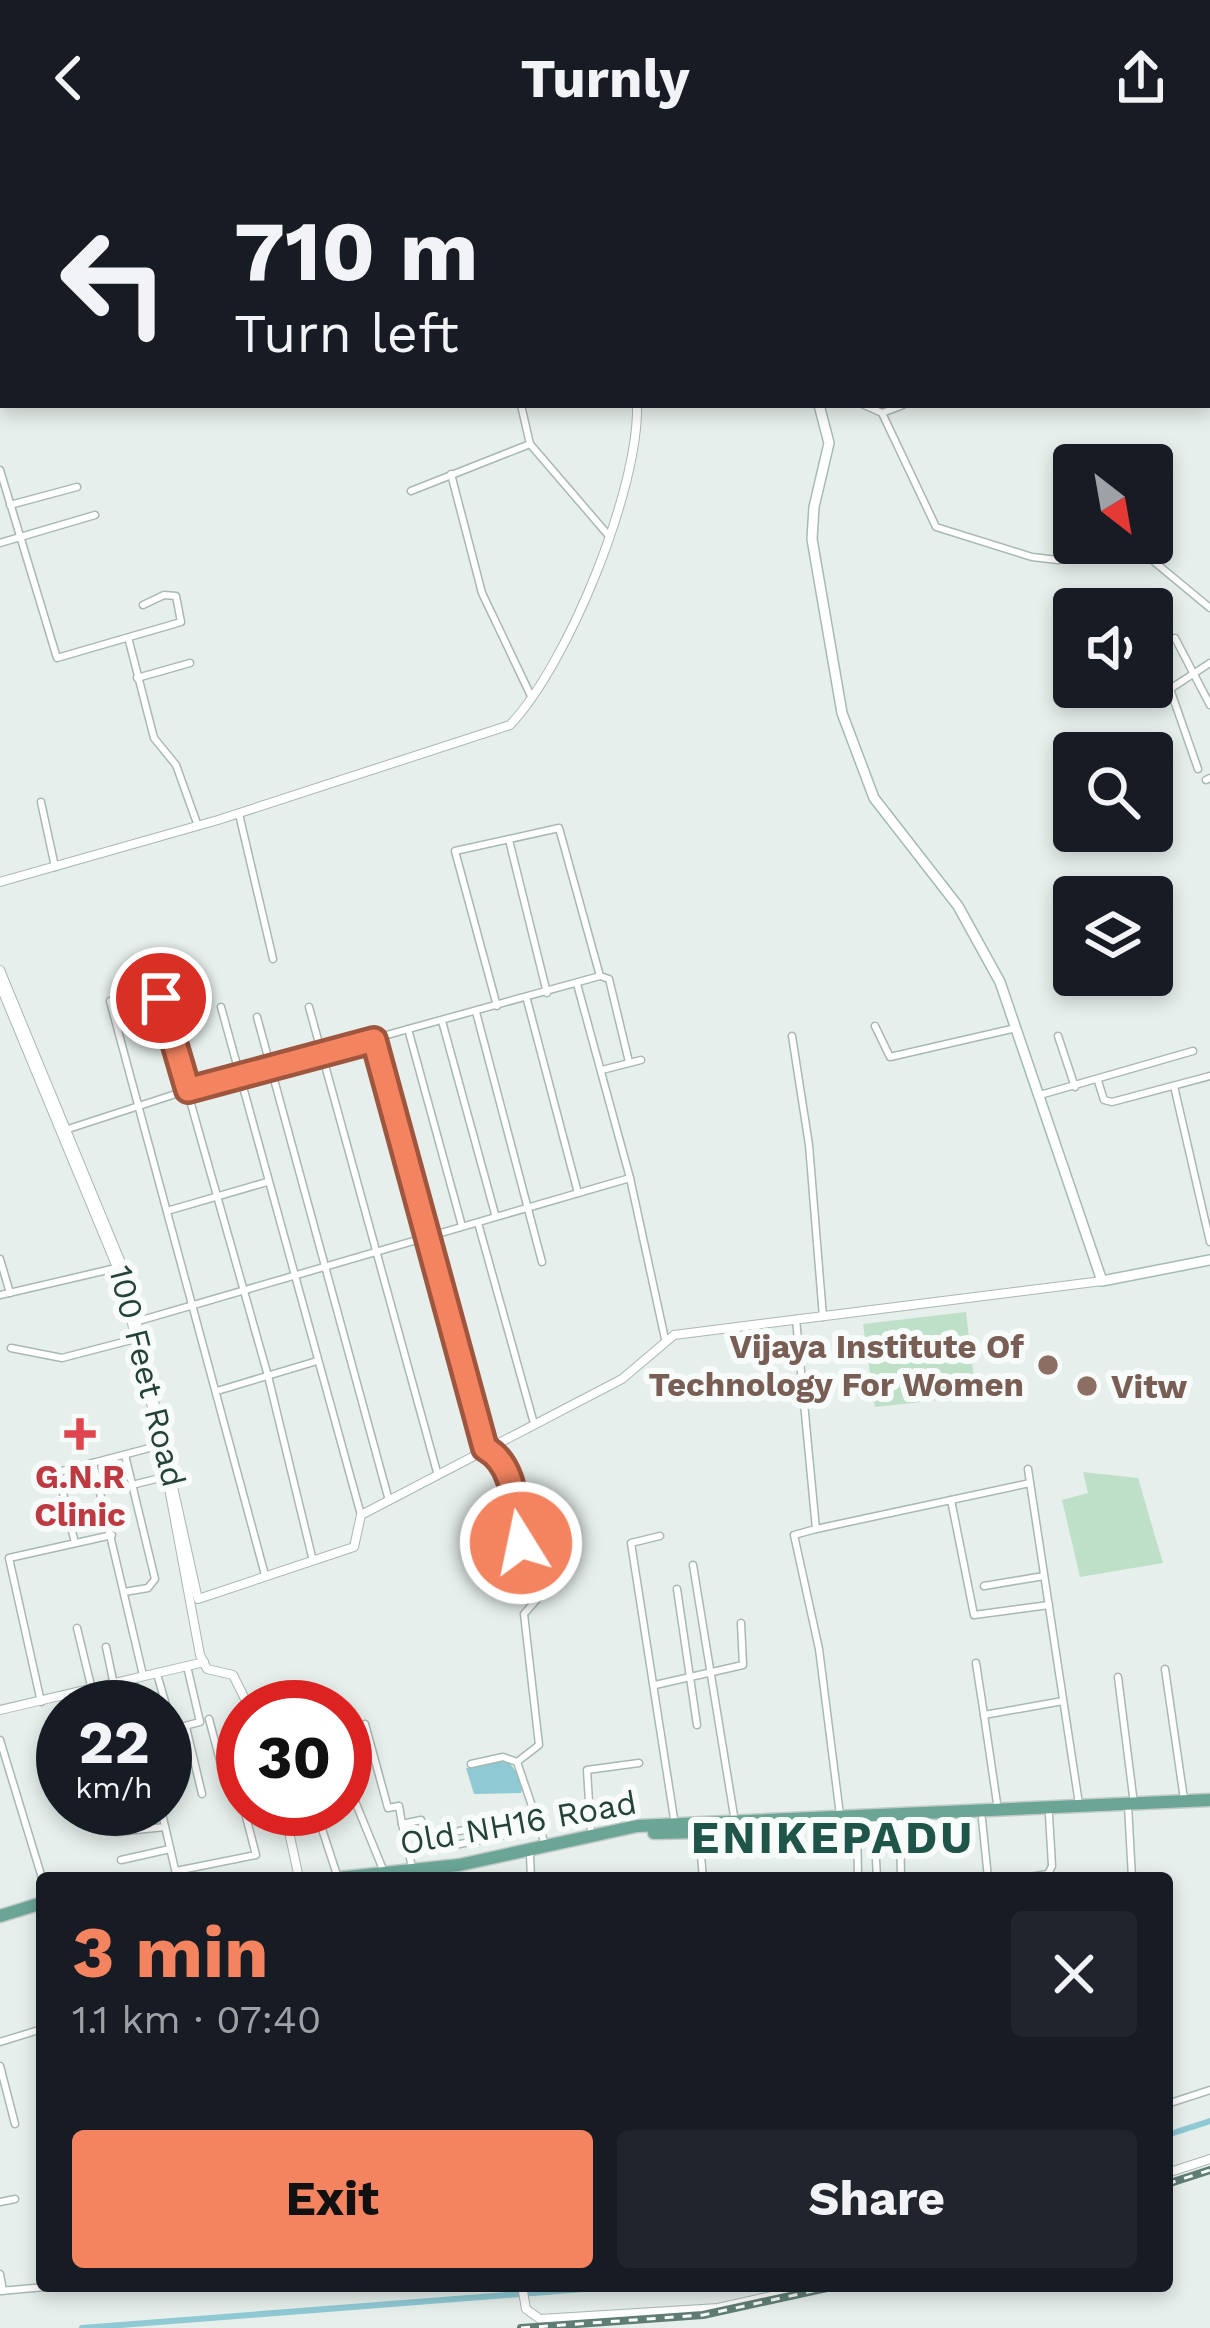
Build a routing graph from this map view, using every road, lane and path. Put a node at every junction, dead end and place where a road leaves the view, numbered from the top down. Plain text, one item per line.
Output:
1 (522, 408) edge
2 (637, 408) edge
3 (820, 408) edge
4 (872, 408) edge
5 (894, 408) edge
6 (883, 412) junction
7 (530, 444) junction
8 (0, 470) edge
9 (451, 474) junction
10 (76, 487) dead end
11 (411, 491) dead end
12 (10, 505) junction
13 (95, 515) dead end
14 (610, 536) junction
15 (21, 537) junction
16 (0, 542) edge
17 (142, 604) dead end
18 (1210, 608) edge
19 (1175, 638) dead end
20 (129, 640) junction
21 (190, 662) dead end
22 (1210, 664) edge
23 (1195, 674) junction
24 (137, 678) junction
25 (531, 696) junction
26 (1210, 704) edge
27 (1198, 769) dead end
28 (41, 802) dead end
29 (239, 814) junction
30 (198, 826) junction
31 (509, 840) junction
32 (55, 866) junction
33 (0, 882) edge
34 (273, 959) dead end
35 (0, 970) edge
36 (600, 976) junction
37 (578, 984) junction
38 (0, 985) edge
39 (547, 993) junction
40 (161, 998) dead end
41 (526, 998) junction
42 (110, 1001) dead end
43 (497, 1006) junction
44 (221, 1007) dead end
45 (309, 1007) dead end
46 (476, 1012) junction
47 (257, 1017) dead end
48 (442, 1021) junction
49 (875, 1026) dead end
50 (1019, 1028) junction
51 (408, 1029) junction
52 (792, 1036) dead end
53 (1058, 1036) dead end
54 (374, 1040) junction
55 (1193, 1051) dead end
56 (321, 1053) junction
57 (640, 1060) dead end
58 (629, 1062) junction
59 (271, 1067) junction
60 (602, 1070) junction
61 (241, 1076) junction
62 (1210, 1076) edge
63 (1098, 1081) junction
64 (1174, 1085) junction
65 (1075, 1087) junction
66 (188, 1090) junction
67 (1040, 1094) junction
68 (137, 1105) junction
69 (65, 1130) junction
70 (630, 1178) junction
71 (267, 1182) junction
72 (578, 1193) junction
73 (216, 1196) junction
74 (529, 1207) junction
75 (167, 1211) junction
76 (495, 1216) junction
77 (478, 1223) junction
78 (462, 1226) junction
79 (428, 1236) junction
80 (1210, 1242) edge
81 (377, 1251) junction
82 (0, 1259) edge
83 (1210, 1260) edge
84 (542, 1262) dead end
85 (324, 1266) junction
86 (116, 1268) junction
87 (293, 1275) junction
88 (1102, 1281) junction
89 (242, 1291) junction
90 (5, 1294) edge
91 (192, 1306) junction
92 (824, 1317) junction
93 (796, 1319) junction
94 (134, 1322) junction
95 (135, 1339) junction
96 (665, 1339) junction
97 (11, 1348) dead end
98 (317, 1361) junction
99 (268, 1376) junction
100 (217, 1391) junction
101 (533, 1420) junction
102 (161, 1445) junction
103 (485, 1448) junction
104 (125, 1455) junction
105 (93, 1463) junction
106 (1028, 1469) dead end
107 (58, 1472) junction
108 (437, 1472) junction
109 (39, 1475) dead end
110 (168, 1476) junction
111 (1030, 1483) junction
112 (132, 1485) junction
113 (388, 1497) junction
114 (951, 1499) junction
115 (361, 1515) junction
116 (815, 1529) junction
117 (112, 1534) junction
118 (660, 1536) dead end
119 (74, 1540) junction
120 (313, 1561) junction
121 (694, 1565) dead end
122 (265, 1575) junction
123 (1044, 1576) junction
124 (984, 1586) dead end
125 (676, 1589) dead end
126 (124, 1592) junction
127 (198, 1599) junction
128 (1049, 1605) junction
129 (741, 1623) dead end
130 (77, 1628) dead end
131 (106, 1647) dead end
132 (203, 1660) junction
133 (976, 1663) dead end
134 (188, 1666) junction
135 (1165, 1669) dead end
136 (712, 1672) junction
137 (157, 1674) junction
138 (1118, 1676) dead end
139 (144, 1677) junction
140 (691, 1678) junction
141 (36, 1680) edge
142 (90, 1680) edge
143 (109, 1680) edge
144 (136, 1680) edge
145 (159, 1680) edge
146 (191, 1680) edge
147 (235, 1680) edge
148 (192, 1685) edge
149 (655, 1685) junction
150 (1063, 1701) junction
151 (36, 1703) edge
152 (0, 1710) edge
153 (984, 1715) junction
154 (209, 1719) dead end
155 (192, 1725) edge
156 (697, 1725) dead end
157 (0, 1740) edge
158 (216, 1745) edge
159 (372, 1750) edge
160 (192, 1752) edge
161 (517, 1762) junction
162 (639, 1763) dead end
163 (471, 1764) dead end
164 (202, 1794) dead end
165 (1185, 1802) junction
166 (1210, 1804) edge
167 (1079, 1807) junction
168 (1130, 1807) junction
169 (998, 1811) junction
170 (1049, 1815) junction
171 (537, 1817) junction
172 (840, 1819) junction
173 (982, 1819) junction
174 (900, 1823) junction
175 (403, 1824) junction
176 (736, 1824) junction
177 (856, 1824) junction
178 (874, 1824) junction
179 (675, 1825) junction
180 (540, 1828) junction
181 (459, 1832) dead end
182 (591, 1833) junction
183 (699, 1834) junction
184 (167, 1836) edge
185 (251, 1836) edge
186 (290, 1836) edge
187 (324, 1836) edge
188 (369, 1836) edge
189 (545, 1844) junction
190 (170, 1849) junction
191 (430, 1850) junction
192 (530, 1855) junction
193 (121, 1860) dead end
194 (433, 1869) junction
195 (40, 1872) edge
196 (176, 1872) edge
197 (184, 1872) edge
198 (298, 1872) edge
199 (336, 1872) edge
200 (384, 1872) edge
201 (415, 1872) edge
202 (423, 1872) edge
203 (428, 1872) edge
204 (531, 1872) edge
205 (703, 1872) edge
206 (858, 1872) edge
207 (877, 1872) edge
208 (901, 1872) edge
209 (987, 1872) edge
210 (1045, 1872) edge
211 (1132, 1872) edge
212 (36, 1909) edge
213 (0, 1920) edge
214 (36, 2031) edge
215 (0, 2042) edge
216 (0, 2066) edge
217 (1210, 2090) edge
218 (1173, 2102) edge
219 (15, 2124) dead end
220 (1210, 2159) edge
221 (1173, 2172) edge
222 (15, 2199) dead end
223 (0, 2202) edge
224 (0, 2274) edge
225 (36, 2288) edge
226 (2, 2291) edge
227 (523, 2292) edge
228 (789, 2292) edge
229 (598, 2315) junction
230 (601, 2328) edge

1 - 7 street
2 - 14 street
3 - 50 main road
4 - 6 street
5 - 6 street
6 - 18 street
7 - 9 street
7 - 14 street
8 - 12 street
9 - 11 street
9 - 25 street
10 - 12 street
12 - 15 street
13 - 15 street
14 - 25 street
15 - 16 street
15 - 20 street
17 - 20 street
19 - 23 street
20 - 24 street
21 - 24 street
22 - 23 street
23 - 26 street
23 - 27 street
24 - 30 street
25 - 29 street
28 - 32 street
29 - 30 street
29 - 34 street
30 - 32 street
31 - 36 street
31 - 39 street
31 - 43 street
32 - 33 street
35 - 69 street, 100 Feet Road
36 - 37 street
36 - 58 street
37 - 39 street
37 - 60 street
38 - 86 street, 100 Feet Road
39 - 41 street
40 - 66 street
41 - 43 street
41 - 72 street
42 - 68 street
43 - 46 street
44 - 61 street
45 - 56 street
46 - 48 street
46 - 74 street
47 - 59 street
48 - 51 street
48 - 76 street
49 - 50 street
50 - 67 main road
51 - 54 street
51 - 78 street
52 - 92 street
53 - 65 street
54 - 56 street
54 - 79 street
55 - 63 street
56 - 59 street
56 - 81 street
57 - 58 street
58 - 60 street
59 - 61 street
59 - 85 street
60 - 70 street
61 - 66 street
61 - 71 street
62 - 64 street
63 - 64 street
63 - 65 street
64 - 80 street
65 - 67 street
66 - 68 street
66 - 73 street
67 - 88 main road
68 - 69 street
68 - 75 street
69 - 94 street, 100 Feet Road
70 - 72 street
70 - 96 street
71 - 73 street
71 - 87 street
72 - 74 street
73 - 75 street
73 - 89 street
74 - 76 street
74 - 84 street
75 - 91 street
76 - 77 street
77 - 78 street
77 - 101 street
78 - 79 street
79 - 81 street
79 - 103 street
81 - 85 street
81 - 108 street
82 - 90 street
83 - 88 main road
85 - 87 street
85 - 113 street
86 - 90 street
86 - 94 street, 100 Feet Road
87 - 89 street
87 - 98 street
88 - 92 street
89 - 91 street
89 - 99 street
91 - 94 street
91 - 100 street
92 - 93 street
93 - 96 street
93 - 116 street
94 - 95 street, 100 Feet Road
94 - 127 street, 100 Feet Road
95 - 97 street
95 - 102 street, 100 Feet Road
96 - 101 street
98 - 99 street
98 - 115 street
99 - 100 street
99 - 120 street
100 - 122 street
101 - 103 street
102 - 104 street
102 - 110 street, 100 Feet Road
103 - 108 street
103 - 161 street
104 - 105 street
104 - 112 street
105 - 107 street
105 - 117 street
106 - 111 street
107 - 109 street
107 - 119 street
108 - 113 street
110 - 112 street
110 - 132 street, 100 Feet Road
111 - 114 street
111 - 123 street
112 - 126 street
113 - 115 street
114 - 116 street
114 - 128 street
115 - 120 street
116 - 172 street
117 - 119 street
117 - 126 street
118 - 149 street
119 - 141 street
120 - 122 street
121 - 136 street
122 - 127 street
123 - 124 street
123 - 128 street
125 - 140 street
126 - 139 street
127 - 132 street, 100 Feet Road
128 - 150 street
129 - 136 street
130 - 142 street
131 - 143 street
132 - 134 street
132 - 147 street
133 - 153 street
134 - 137 street
134 - 146 street
135 - 165 street
136 - 140 street
136 - 176 street
137 - 139 street
137 - 145 street
138 - 168 street
139 - 144 street
140 - 149 street
140 - 156 street
148 - 155 street
149 - 179 street
150 - 153 street
150 - 167 street
151 - 152 street
153 - 169 street
154 - 158 street
157 - 195 street
159 - 175 street
160 - 164 street
161 - 163 street
161 - 171 street
162 - 182 street
165 - 166 main road, Old NH16 Road
165 - 168 main road, Old NH16 Road
166 - 168 main road, Old NH16 Road
167 - 168 main road, Old NH16 Road
167 - 169 main road, Old NH16 Road
168 - 170 main road, Old NH16 Road
168 - 211 street
169 - 172 main road, Old NH16 Road
170 - 173 main road, Old NH16 Road
170 - 210 street
171 - 180 street
171 - 181 street
172 - 176 main road, Old NH16 Road
173 - 174 main road, Old NH16 Road
173 - 209 street
174 - 178 main road, Old NH16 Road
174 - 208 street
175 - 191 street
175 - 201 street
176 - 179 main road, Old NH16 Road
177 - 178 main road, Old NH16 Road
177 - 183 main road, Old NH16 Road
177 - 206 street
178 - 207 street
179 - 182 main road, Old NH16 Road
180 - 189 street
180 - 191 street
182 - 189 main road, Old NH16 Road
183 - 192 main road, Old NH16 Road
183 - 205 street
184 - 190 street
185 - 197 street
186 - 198 street
187 - 199 street
188 - 200 street
189 - 194 main road, Old NH16 Road
190 - 193 street
190 - 196 street
191 - 194 street
192 - 203 main road, Old NH16 Road
192 - 204 street
194 - 202 main road, Old NH16 Road
212 - 213 main road
214 - 215 street
216 - 219 street
217 - 218 street
220 - 221 street
222 - 223 street
224 - 226 street
225 - 226 street
227 - 229 street
228 - 229 street
229 - 230 street

